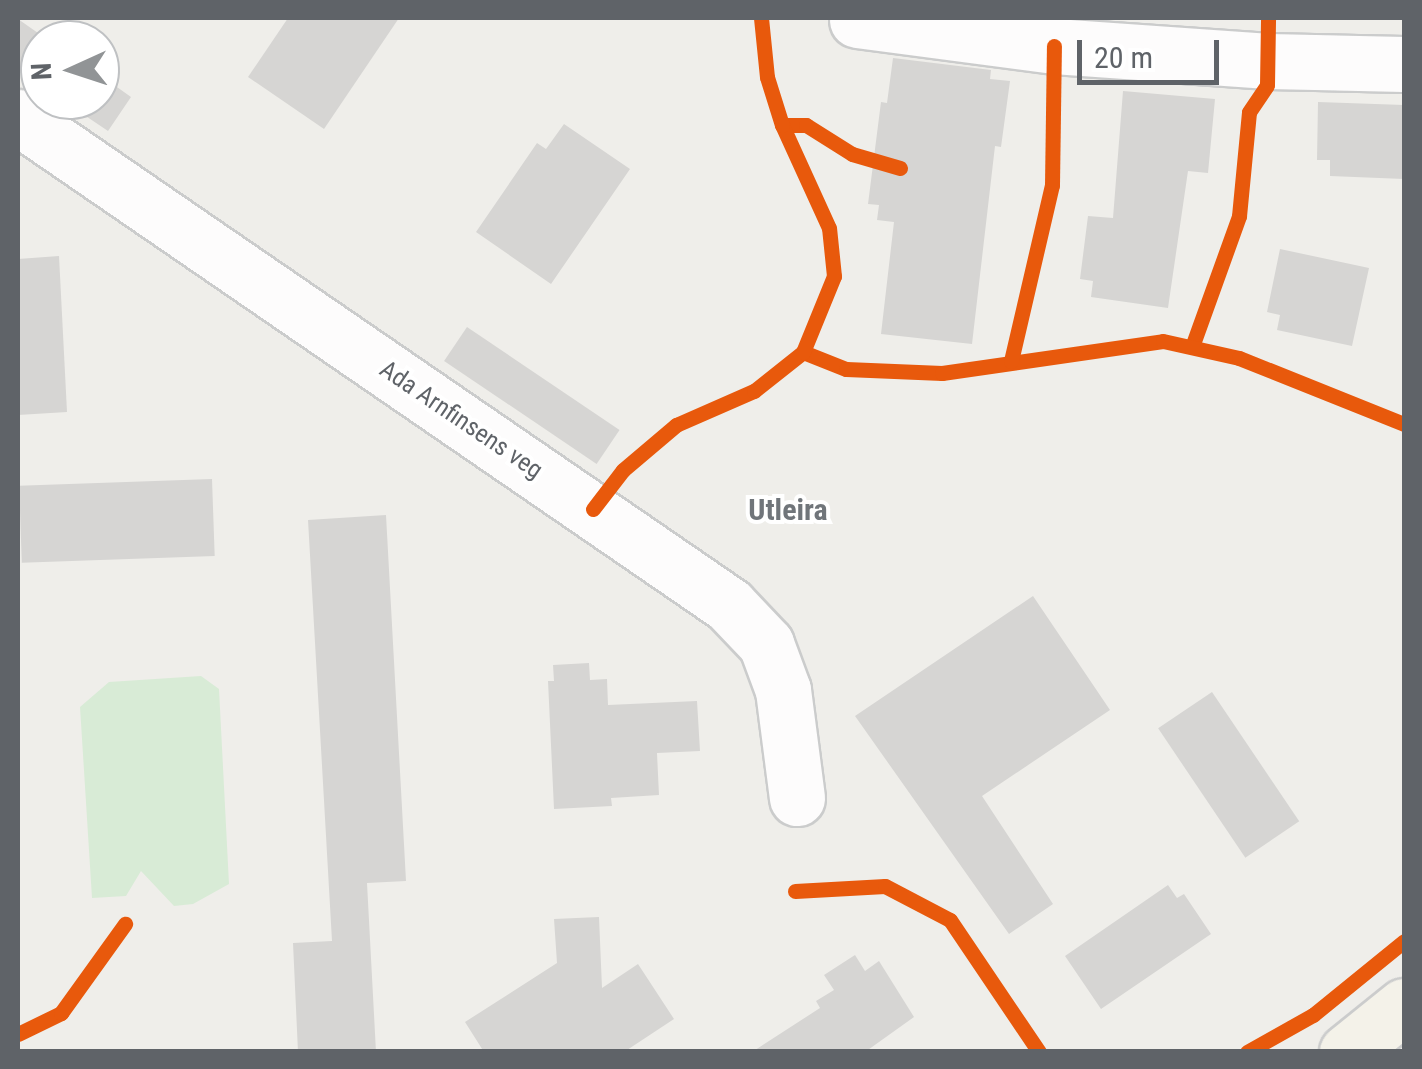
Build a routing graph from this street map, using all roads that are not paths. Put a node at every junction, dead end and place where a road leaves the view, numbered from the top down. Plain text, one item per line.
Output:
1 (857, 20) edge
2 (1404, 64) edge
3 (18, 117) edge
4 (797, 798) dead end
5 (1404, 1006) edge
6 (1347, 1052) edge

1 - 2 street
3 - 4 street, Ada Arnfinsens veg
5 - 6 main road

